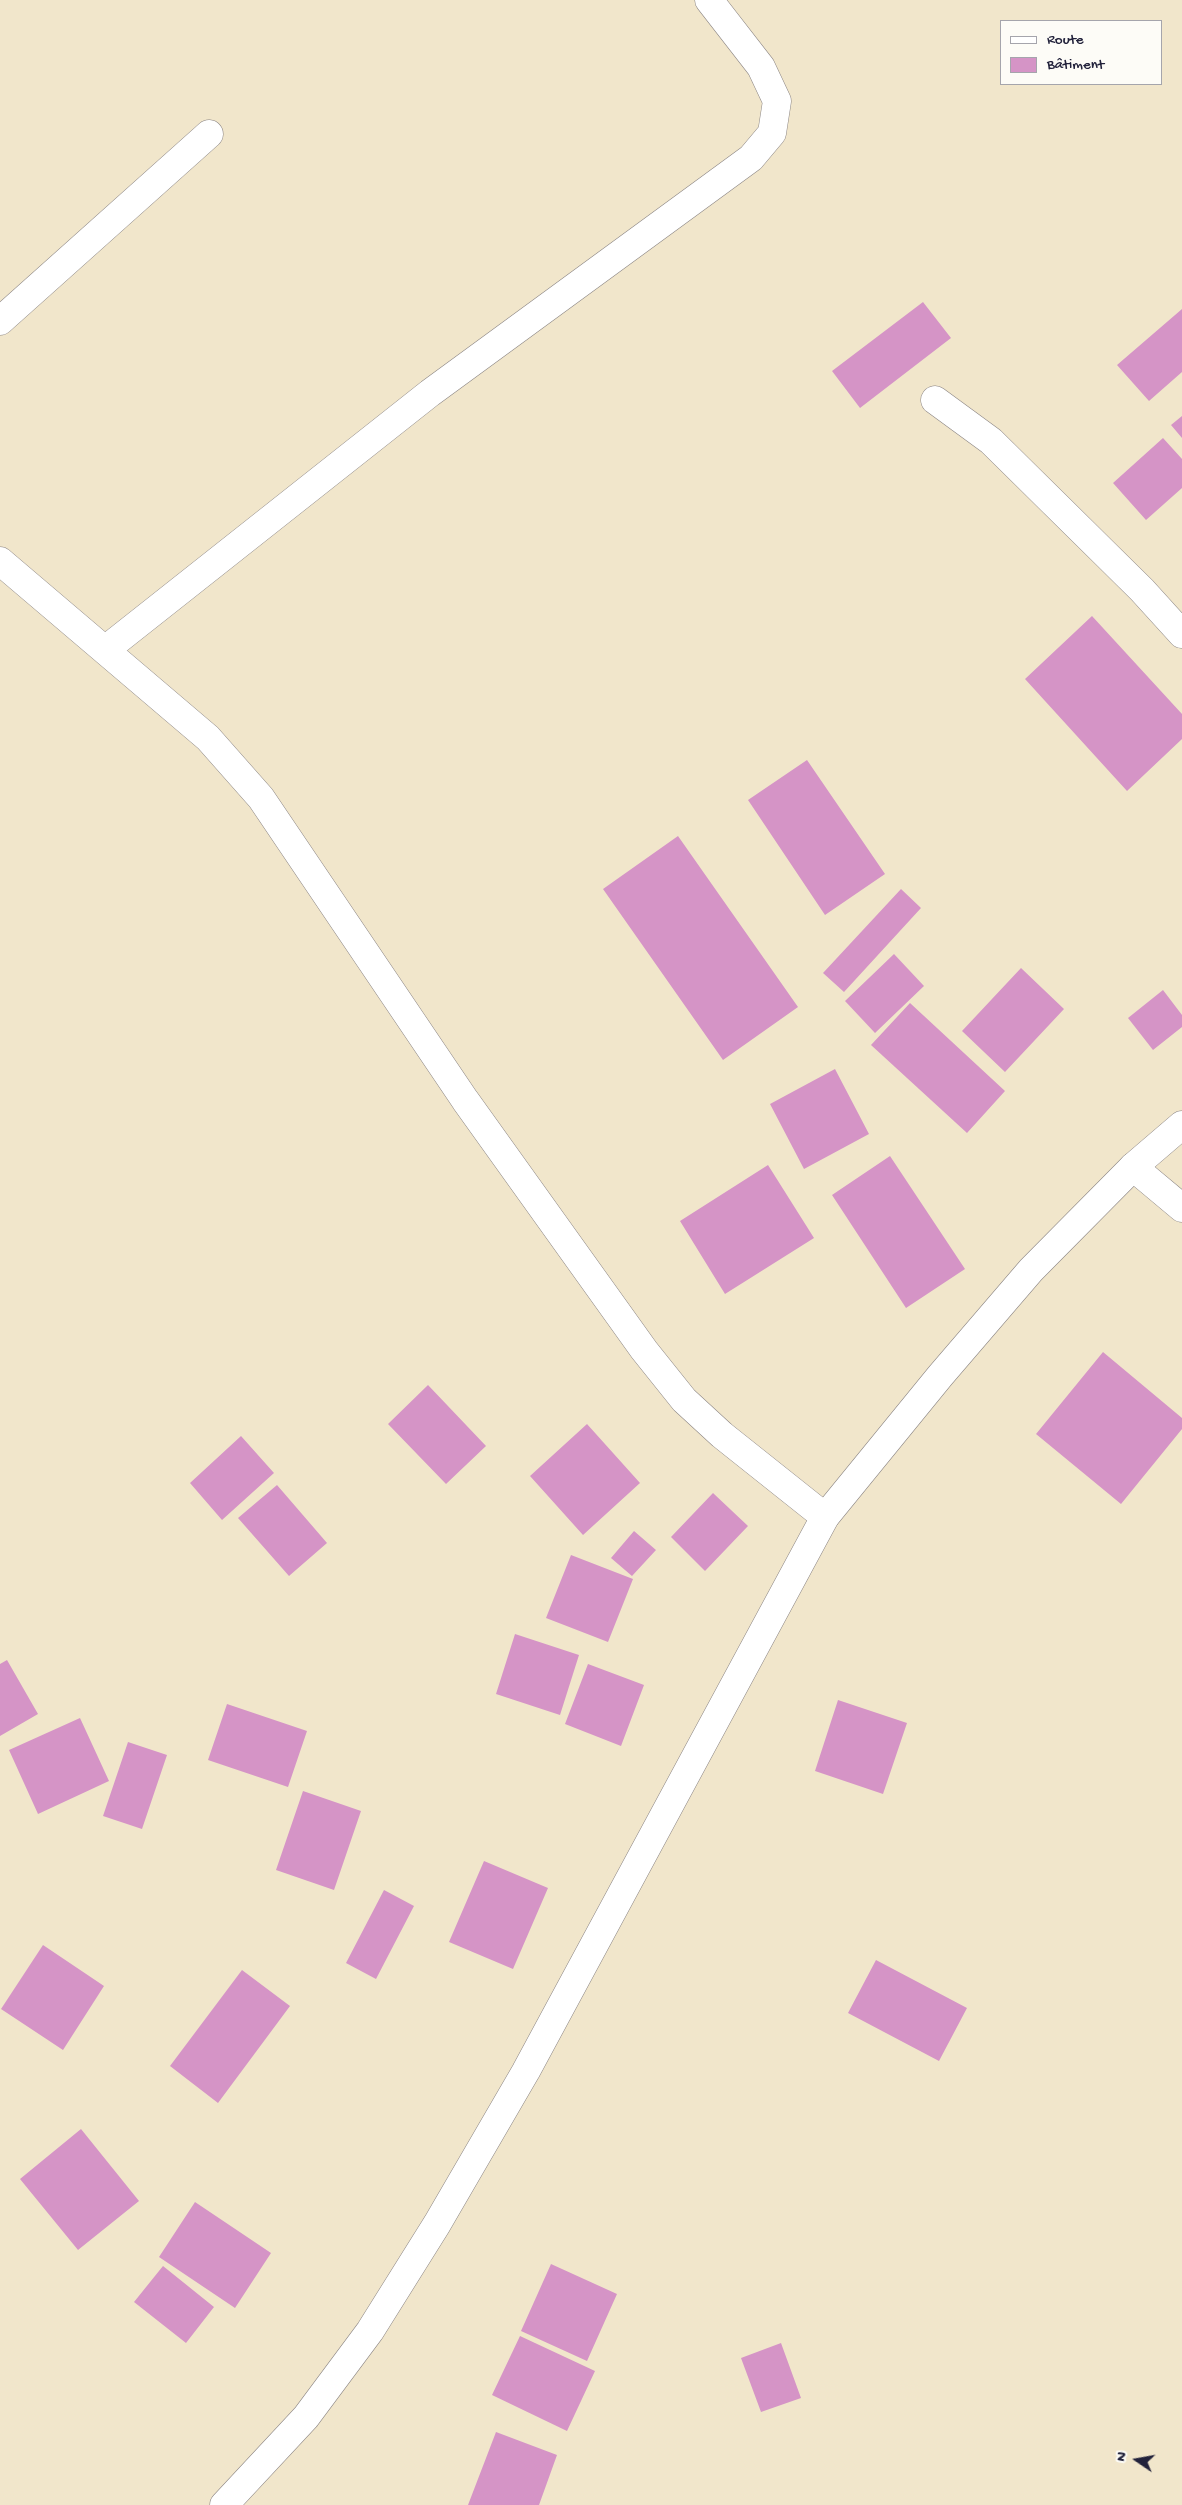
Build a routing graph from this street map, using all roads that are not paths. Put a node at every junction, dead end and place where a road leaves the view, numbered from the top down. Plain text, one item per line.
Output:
1 (708, 0) edge
2 (209, 134) dead end
3 (0, 321) edge
4 (935, 400) dead end
5 (0, 561) edge
6 (1182, 634) edge
7 (105, 650) junction
8 (1182, 1125) edge
9 (1133, 1167) junction
10 (1182, 1208) edge
11 (825, 1516) junction
12 (224, 2505) edge

1 - 7 street
2 - 3 street
4 - 6 street
5 - 7 street
7 - 11 street
8 - 9 street
9 - 10 street
9 - 11 street
11 - 12 street

